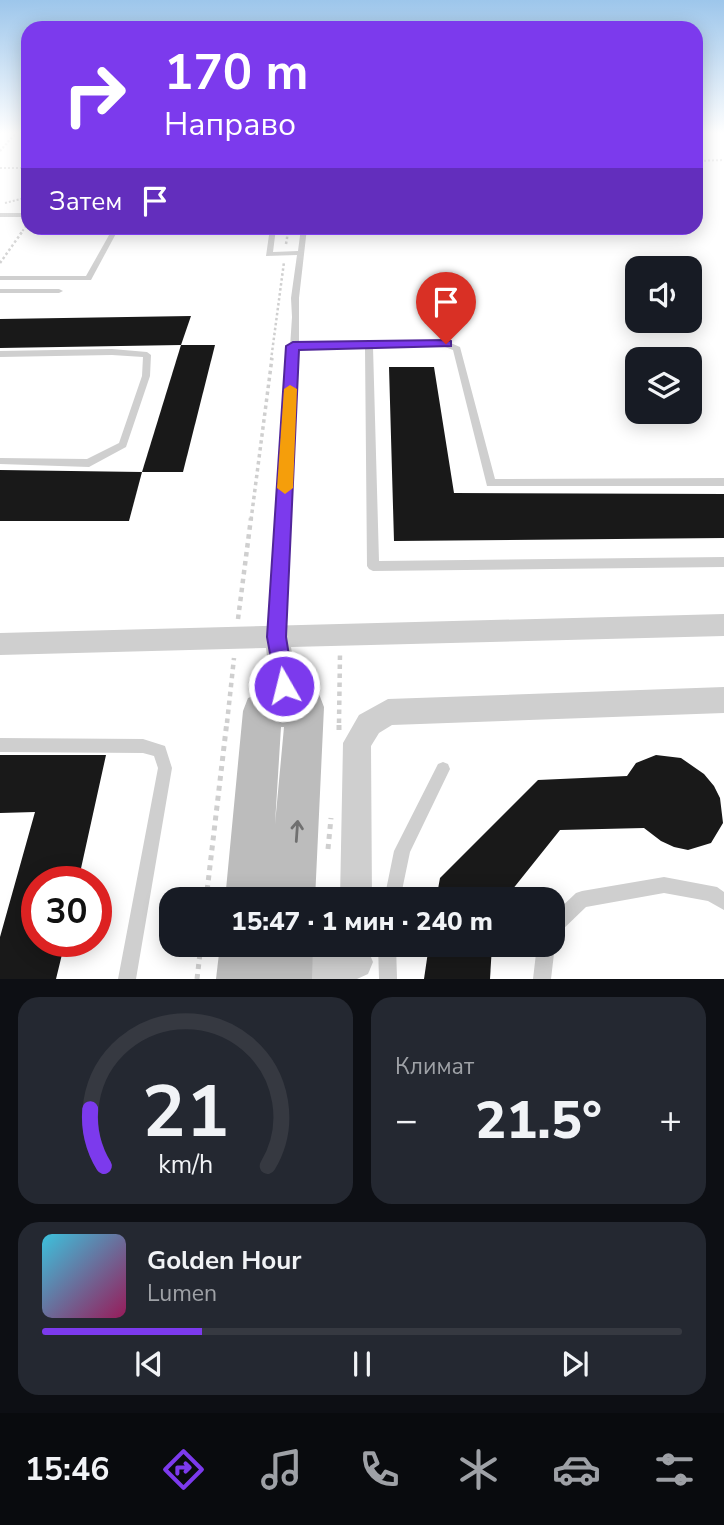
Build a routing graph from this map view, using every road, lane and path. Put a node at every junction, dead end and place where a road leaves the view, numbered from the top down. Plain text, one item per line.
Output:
1 (21, 199) edge
2 (0, 204) edge
3 (0, 215) edge
4 (21, 215) edge
5 (21, 233) edge
6 (112, 235) edge
7 (272, 235) edge
8 (288, 235) edge
9 (303, 235) edge
10 (300, 253) junction
11 (285, 254) junction
12 (0, 263) edge
13 (0, 278) edge
14 (0, 291) edge
15 (59, 291) dead end
16 (369, 345) junction
17 (293, 346) junction
18 (0, 354) edge
19 (0, 461) edge
20 (724, 482) edge
21 (724, 562) edge
22 (724, 625) edge
23 (276, 637) junction
24 (235, 638) junction
25 (0, 644) edge
26 (724, 700) edge
27 (287, 710) junction
28 (0, 745) edge
29 (443, 769) dead end
30 (207, 887) edge
31 (249, 887) edge
32 (293, 887) edge
33 (356, 887) edge
34 (395, 887) edge
35 (724, 902) edge
36 (565, 915) edge
37 (200, 957) edge
38 (387, 957) edge
39 (545, 957) edge
40 (356, 962) edge
41 (265, 963) edge
42 (127, 979) edge
43 (197, 979) edge
44 (388, 979) edge
45 (542, 979) edge

1 - 2 path
3 - 4 lane
5 - 12 path
6 - 13 lane
7 - 11 lane
8 - 11 path
9 - 10 lane
10 - 11 lane
10 - 17 lane
11 - 24 path
14 - 15 lane
16 - 17 lane
16 - 20 lane
16 - 21 lane
17 - 23 lane
18 - 19 lane
22 - 23 street
23 - 24 street
23 - 27 street
24 - 25 street
24 - 30 path
26 - 33 street
27 - 31 street
32 -> 27 street
28 - 42 lane
29 - 34 lane
35 - 36 lane
37 - 43 path
38 - 44 lane
39 - 45 lane
40 - 41 street

